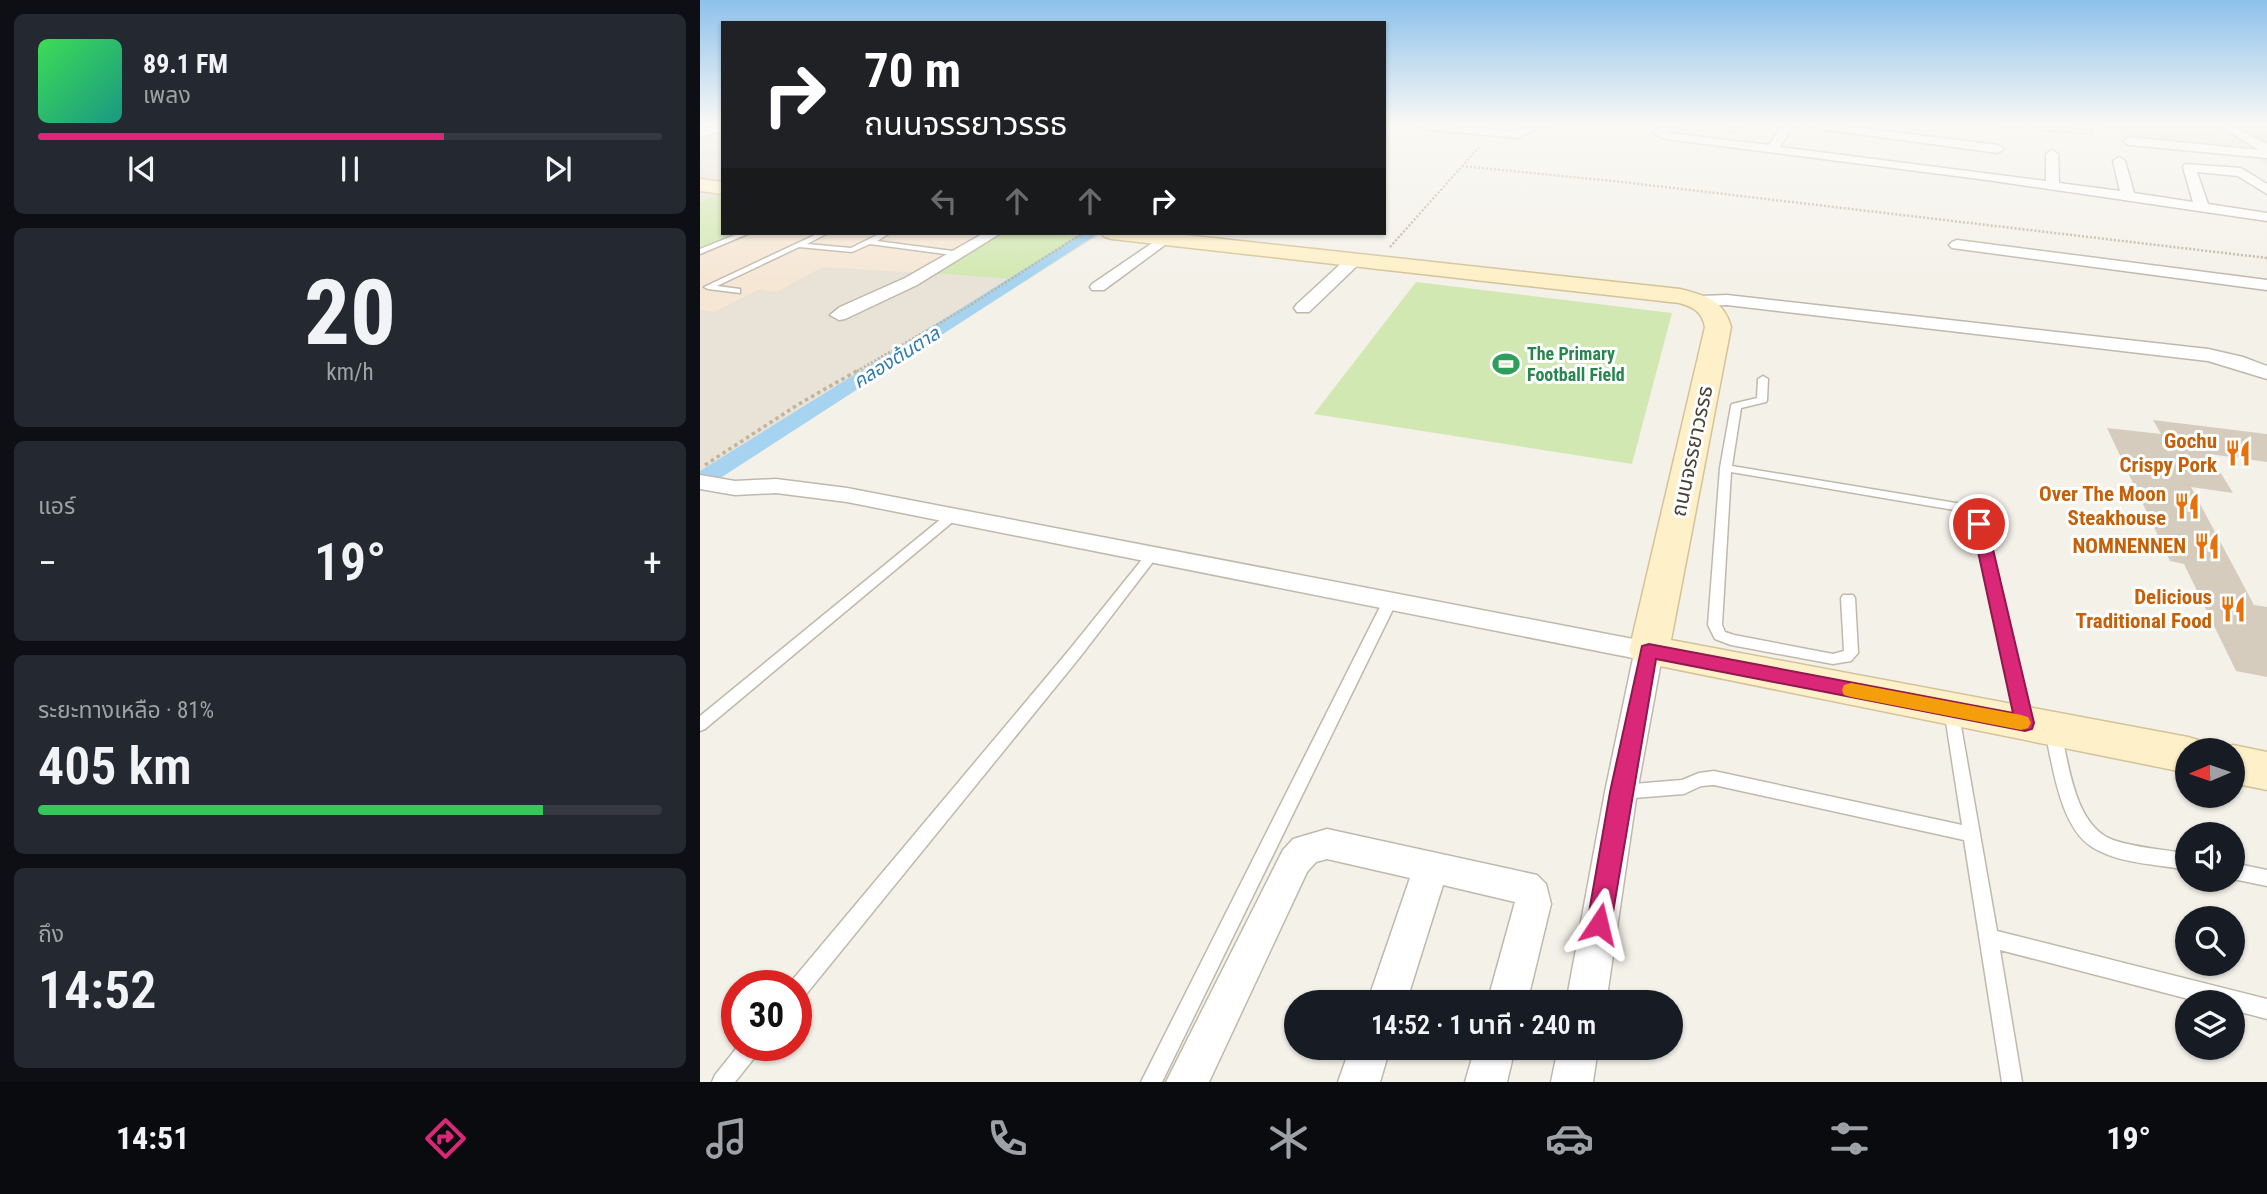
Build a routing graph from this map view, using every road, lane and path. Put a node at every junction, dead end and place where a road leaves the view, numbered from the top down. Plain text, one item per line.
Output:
1 (1451, 176) edge
2 (1567, 176) edge
3 (2028, 176) edge
4 (2053, 176) edge
5 (2123, 176) edge
6 (2192, 176) edge
7 (2247, 176) edge
8 (700, 186) edge
9 (2053, 186) junction
10 (721, 188) edge
11 (2267, 190) edge
12 (2128, 197) junction
13 (2202, 208) junction
14 (2267, 218) edge
15 (741, 235) edge
16 (820, 235) edge
17 (882, 235) edge
18 (991, 235) edge
19 (1080, 235) edge
20 (1129, 235) edge
21 (1164, 239) junction
22 (868, 242) junction
23 (797, 245) junction
24 (1957, 245) dead end
25 (700, 253) edge
26 (960, 254) junction
27 (2267, 258) edge
28 (1364, 262) junction
29 (2267, 285) edge
30 (704, 287) edge
31 (1098, 287) dead end
32 (737, 291) dead end
33 (1707, 306) junction
34 (1303, 308) dead end
35 (839, 315) dead end
36 (2001, 335) junction
37 (2267, 373) edge
38 (1763, 379) dead end
39 (2267, 381) edge
40 (700, 468) edge
41 (1726, 468) junction
42 (700, 482) edge
43 (951, 517) junction
44 (1152, 555) junction
45 (1848, 598) dead end
46 (1391, 599) junction
47 (1649, 651) junction
48 (1951, 709) junction
49 (700, 725) edge
50 (2038, 726) junction
51 (2175, 752) edge
52 (2245, 766) edge
53 (2267, 771) edge
54 (1621, 792) junction
55 (1970, 834) junction
56 (2175, 859) edge
57 (1431, 867) junction
58 (2245, 873) edge
59 (2267, 877) edge
60 (1987, 938) junction
61 (812, 972) edge
62 (1390, 990) edge
63 (1510, 990) edge
64 (1588, 990) edge
65 (2267, 1009) edge
66 (1366, 1060) edge
67 (1492, 1060) edge
68 (1576, 1060) edge
69 (739, 1061) edge
70 (722, 1082) edge
71 (1151, 1082) edge
72 (1187, 1082) edge
73 (1359, 1082) edge
74 (1486, 1082) edge
75 (1572, 1082) edge
76 (2012, 1082) edge

1 - 28 path
2 - 27 path
3 - 9 street
4 - 9 street
5 - 12 street
6 - 13 street
7 - 11 street
8 - 10 main road
9 - 12 street
12 - 13 street
13 - 14 street
15 - 25 lane
16 - 23 lane
17 - 22 lane
18 - 26 street
19 - 40 path
20 - 21 main road
21 - 28 main road
21 - 31 street
22 - 23 lane
22 - 26 lane
23 - 30 lane
24 - 29 street
26 - 35 street
28 - 33 main road
28 - 34 street
30 - 32 lane
33 - 36 street
33 - 47 main road, ถนนจรรยาวรรธ
36 - 37 street
36 - 39 street
38 - 41 lane
41 - 45 lane
41 - 50 lane
42 - 43 street
43 - 44 street
43 - 49 lane
44 - 46 street
44 - 61 lane
46 - 47 street
46 - 71 lane
47 - 48 main road
47 - 54 street
48 - 50 main road
48 - 55 lane
50 - 51 main road
50 - 56 lane
52 - 53 main road
54 - 55 lane
54 - 64 street
55 - 60 lane
57 - 62 street
57 - 63 street
57 - 72 street
58 - 59 lane
60 - 65 lane
60 - 76 lane
66 - 73 street
67 - 74 street
68 - 75 street
69 - 70 lane

